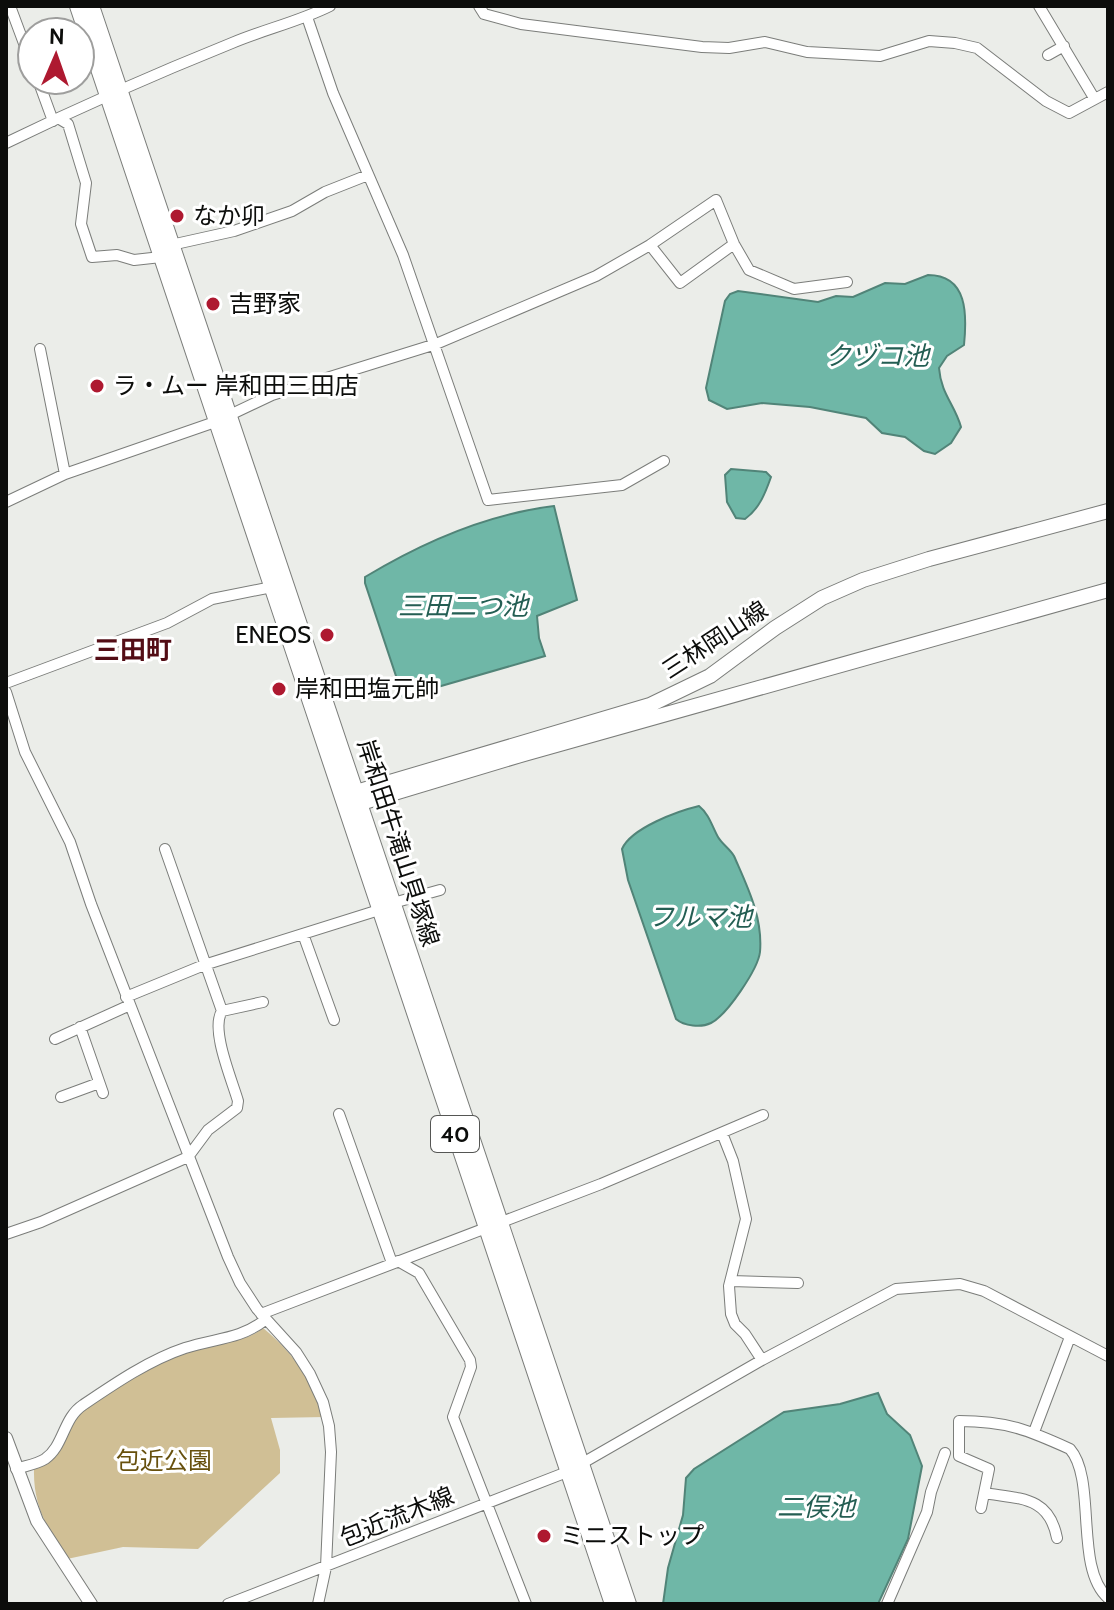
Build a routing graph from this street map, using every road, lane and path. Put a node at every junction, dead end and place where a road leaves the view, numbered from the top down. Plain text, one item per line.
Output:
1 (78, 6) edge
2 (91, 6) edge
3 (330, 6) edge
4 (479, 6) edge
5 (1039, 6) edge
6 (307, 17) junction
7 (1064, 46) junction
8 (1048, 55) dead end
9 (1108, 92) edge
10 (113, 93) junction
11 (45, 96) edge
12 (1094, 98) junction
13 (56, 119) junction
14 (6, 143) edge
15 (368, 175) junction
16 (734, 244) junction
17 (650, 245) junction
18 (166, 251) junction
19 (847, 282) dead end
20 (436, 344) junction
21 (38, 357) dead end
22 (223, 418) junction
23 (664, 461) dead end
24 (65, 474) junction
25 (6, 502) edge
26 (1108, 511) edge
27 (272, 587) junction
28 (1108, 590) edge
29 (6, 683) edge
30 (6, 692) edge
31 (351, 800) junction
32 (165, 849) dead end
33 (440, 890) dead end
34 (386, 907) junction
35 (303, 934) junction
36 (204, 965) junction
37 (128, 1001) junction
38 (263, 1002) dead end
39 (222, 1011) junction
40 (334, 1020) dead end
41 (80, 1027) junction
42 (55, 1039) dead end
43 (61, 1097) dead end
44 (339, 1114) dead end
45 (763, 1115) dead end
46 (722, 1133) junction
47 (188, 1157) junction
48 (494, 1226) junction
49 (6, 1234) edge
50 (395, 1262) junction
51 (731, 1281) junction
52 (798, 1283) dead end
53 (263, 1317) junction
54 (1070, 1337) junction
55 (1108, 1356) edge
56 (762, 1360) junction
57 (1034, 1432) junction
58 (6, 1438) edge
59 (945, 1453) dead end
60 (573, 1468) junction
61 (16, 1469) junction
62 (984, 1493) junction
63 (486, 1503) junction
64 (981, 1508) dead end
65 (1057, 1538) dead end
66 (326, 1567) junction
67 (1108, 1598) edge
68 (91, 1604) edge
69 (228, 1604) edge
70 (318, 1604) edge
71 (526, 1604) edge
72 (613, 1604) edge
73 (628, 1604) edge
74 (887, 1604) edge

1 - 10 main road, 岸和田牛滝山貝塚線 / 40
2 - 10 main road, 岸和田牛滝山貝塚線 / 40
3 - 6 street
4 - 12 street
5 - 7 street
6 - 10 street
6 - 15 street
7 - 8 street
7 - 12 street
9 - 12 street
10 - 13 street
10 - 18 main road, 岸和田牛滝山貝塚線 / 40
11 - 13 street
13 - 14 street
13 - 18 street
15 - 18 street
15 - 20 street
16 - 17 street
16 - 17 street
16 - 19 street
17 - 20 street
18 - 22 main road, 岸和田牛滝山貝塚線 / 40
20 - 22 street
20 - 23 street
21 - 24 street
22 - 24 street
22 - 27 main road, 岸和田牛滝山貝塚線 / 40
22 - 31 main road, 岸和田牛滝山貝塚線 / 40
24 - 25 street
26 - 31 main road, 三林岡山線
27 - 29 street
27 - 31 main road, 岸和田牛滝山貝塚線 / 40
28 - 31 main road, 三林岡山線
30 - 37 street
31 - 34 main road, 岸和田牛滝山貝塚線 / 40
32 - 36 street
33 - 34 street
34 - 35 street
34 - 48 main road, 岸和田牛滝山貝塚線 / 40
35 - 36 street
35 - 40 street
36 - 37 street
36 - 39 street
37 - 41 street
37 - 47 street
38 - 39 street
39 - 47 street
41 - 42 street
41 - 43 street
44 - 50 street
45 - 46 street
46 - 48 street
46 - 51 street
47 - 49 street
47 - 53 street
48 - 50 street
48 - 60 main road, 岸和田牛滝山貝塚線 / 40
50 - 53 street
50 - 63 street
51 - 52 street
51 - 56 street
53 - 61 street
53 - 66 street
54 - 55 street, 包近流木線
54 - 56 street, 包近流木線
54 - 57 street
56 - 60 street, 包近流木線
57 - 62 street
57 - 67 street
58 - 61 street
59 - 74 street
60 - 63 street, 包近流木線
60 - 72 main road, 岸和田牛滝山貝塚線 / 40
60 - 73 main road, 岸和田牛滝山貝塚線 / 40
61 - 68 street
62 - 64 street
62 - 65 street
63 - 66 street, 包近流木線
63 - 71 street
66 - 69 street, 包近流木線
66 - 70 street

